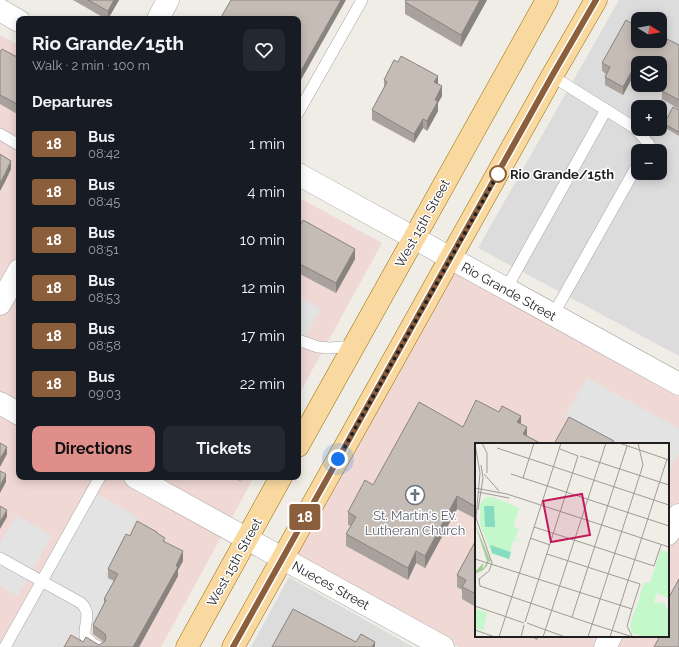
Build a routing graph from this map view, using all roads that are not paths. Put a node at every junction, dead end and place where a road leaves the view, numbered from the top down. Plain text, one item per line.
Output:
1 (168, 0) edge
2 (362, 0) edge
3 (547, 0) edge
4 (596, 0) edge
5 (0, 10) edge
6 (160, 16) edge
7 (16, 19) edge
8 (552, 76) junction
9 (301, 108) edge
10 (606, 110) junction
11 (0, 134) edge
12 (16, 143) edge
13 (649, 144) edge
14 (301, 176) edge
15 (631, 176) edge
16 (414, 237) junction
17 (451, 258) junction
18 (16, 276) edge
19 (506, 289) junction
20 (0, 304) edge
21 (553, 315) junction
22 (301, 341) edge
23 (354, 346) junction
24 (679, 384) edge
25 (0, 403) edge
26 (16, 412) edge
27 (301, 441) edge
28 (98, 480) edge
29 (146, 480) edge
30 (279, 480) edge
31 (679, 514) edge
32 (669, 532) edge
33 (247, 538) junction
34 (0, 558) edge
35 (283, 558) junction
36 (41, 582) junction
37 (610, 637) edge
38 (5, 647) edge
39 (100, 647) edge
40 (186, 647) edge
41 (233, 647) edge
42 (443, 647) edge
43 (605, 647) edge

1 - 6 street
2 - 9 lane
3 - 16 main road, West 15th Street
4 - 8 main road
5 - 7 street
8 - 10 lane
8 - 17 main road
10 - 13 lane
10 - 19 lane
11 - 12 lane
14 - 16 street, Rio Grande Street
15 - 21 lane
16 - 17 street, Rio Grande Street
16 - 23 main road, West 15th Street
17 - 19 street, Rio Grande Street
17 - 35 main road
18 - 20 street
19 - 21 street, Rio Grande Street
21 - 24 street, Rio Grande Street
22 - 23 lane
23 - 27 main road, West 15th Street
25 - 26 street
28 - 36 lane
29 - 33 street, Nueces Street
30 - 33 main road, West 15th Street
31 - 32 street
33 - 35 street, Nueces Street
33 - 40 main road, West 15th Street
34 - 36 lane
35 - 41 main road
35 - 42 street, Nueces Street
36 - 38 lane
36 - 39 lane
37 - 43 street

